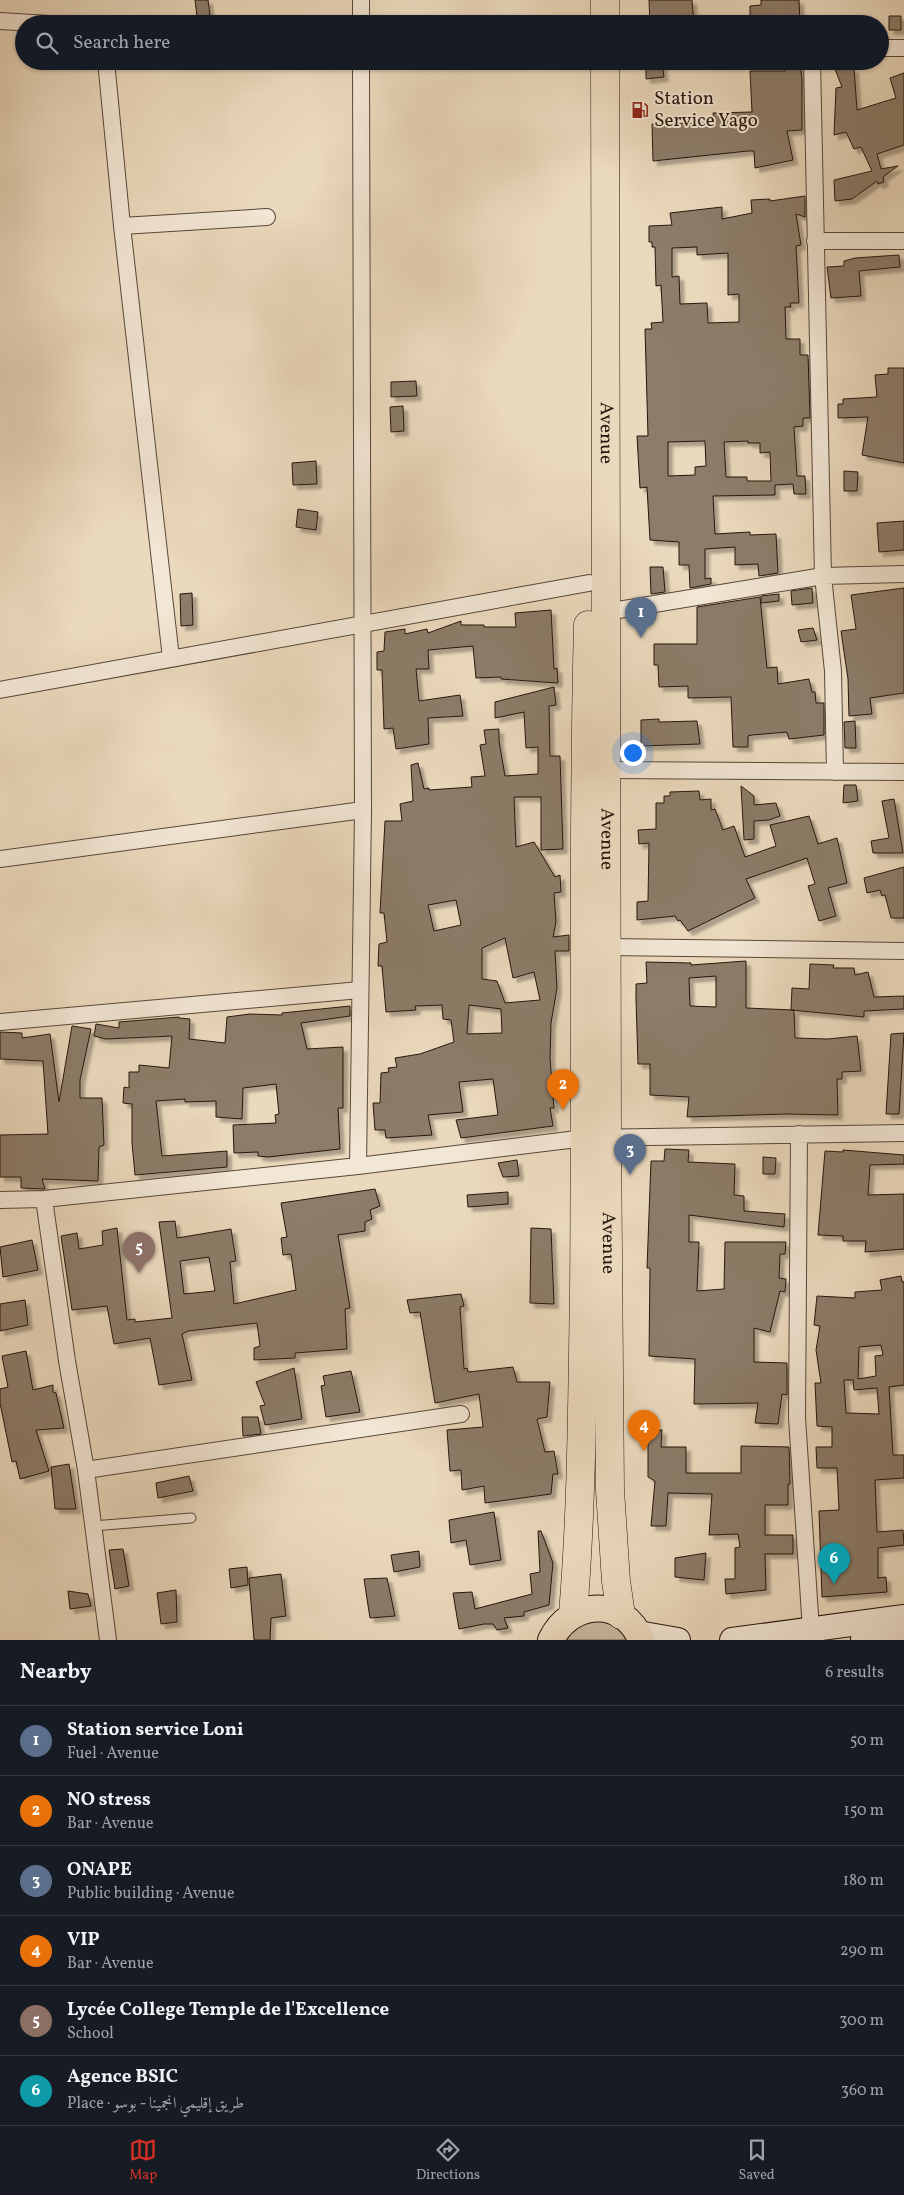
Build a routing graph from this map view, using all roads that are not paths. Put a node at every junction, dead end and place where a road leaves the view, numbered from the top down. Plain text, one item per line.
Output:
1 (361, 0) edge
2 (589, 0) edge
3 (605, 0) edge
4 (361, 15) edge
5 (589, 15) edge
6 (605, 15) edge
7 (0, 21) edge
8 (15, 22) edge
9 (889, 48) edge
10 (904, 48) edge
11 (107, 70) edge
12 (361, 70) edge
13 (589, 70) edge
14 (605, 70) edge
15 (812, 70) edge
16 (267, 217) dead end
17 (122, 226) junction
18 (815, 241) junction
19 (904, 241) edge
20 (904, 574) edge
21 (823, 576) junction
22 (589, 583) junction
23 (606, 612) junction
24 (363, 624) junction
25 (170, 658) junction
26 (0, 690) edge
27 (606, 770) junction
28 (835, 772) junction
29 (904, 772) edge
30 (363, 810) junction
31 (0, 859) edge
32 (606, 947) junction
33 (904, 951) edge
34 (360, 990) junction
35 (0, 1022) edge
36 (904, 1133) edge
37 (799, 1134) junction
38 (596, 1137) junction
39 (358, 1166) junction
40 (44, 1199) junction
41 (0, 1200) edge
42 (461, 1414) dead end
43 (86, 1470) junction
44 (191, 1518) dead end
45 (93, 1526) junction
46 (573, 1614) junction
47 (904, 1616) edge
48 (633, 1630) edge
49 (811, 1630) junction
50 (904, 1634) edge
51 (108, 1640) edge
52 (551, 1640) edge
53 (678, 1640) edge
54 (732, 1640) edge
55 (854, 1640) edge

1 - 4 street
2 - 5 highway
3 - 6 highway
7 - 8 street
9 - 10 street
11 - 17 street
12 - 24 street
13 - 22 highway
14 - 23 highway, Avenue
15 - 18 street
16 - 17 street
17 - 25 street
18 - 19 street
18 - 21 street
20 - 21 street
21 - 23 street
21 - 28 street
22 - 24 street
22 - 38 highway
23 - 27 highway, Avenue
24 - 25 street
24 - 30 street
25 - 26 street
27 - 28 street
27 - 32 highway, Avenue
28 - 29 street
30 - 31 street
30 - 34 street
32 - 33 street
32 - 38 highway, Avenue
34 - 35 street
34 - 39 street
36 - 37 street
37 - 38 street
37 - 49 street
38 - 39 street
38 - 46 highway
38 - 48 highway, Avenue
39 - 40 street
40 - 41 street
40 - 43 street
42 - 43 street
43 - 45 street
44 - 45 lane
45 - 51 street
46 - 48 main road
46 - 52 main road
47 - 49 main road
48 - 53 main road
49 - 54 main road
50 - 55 main road

